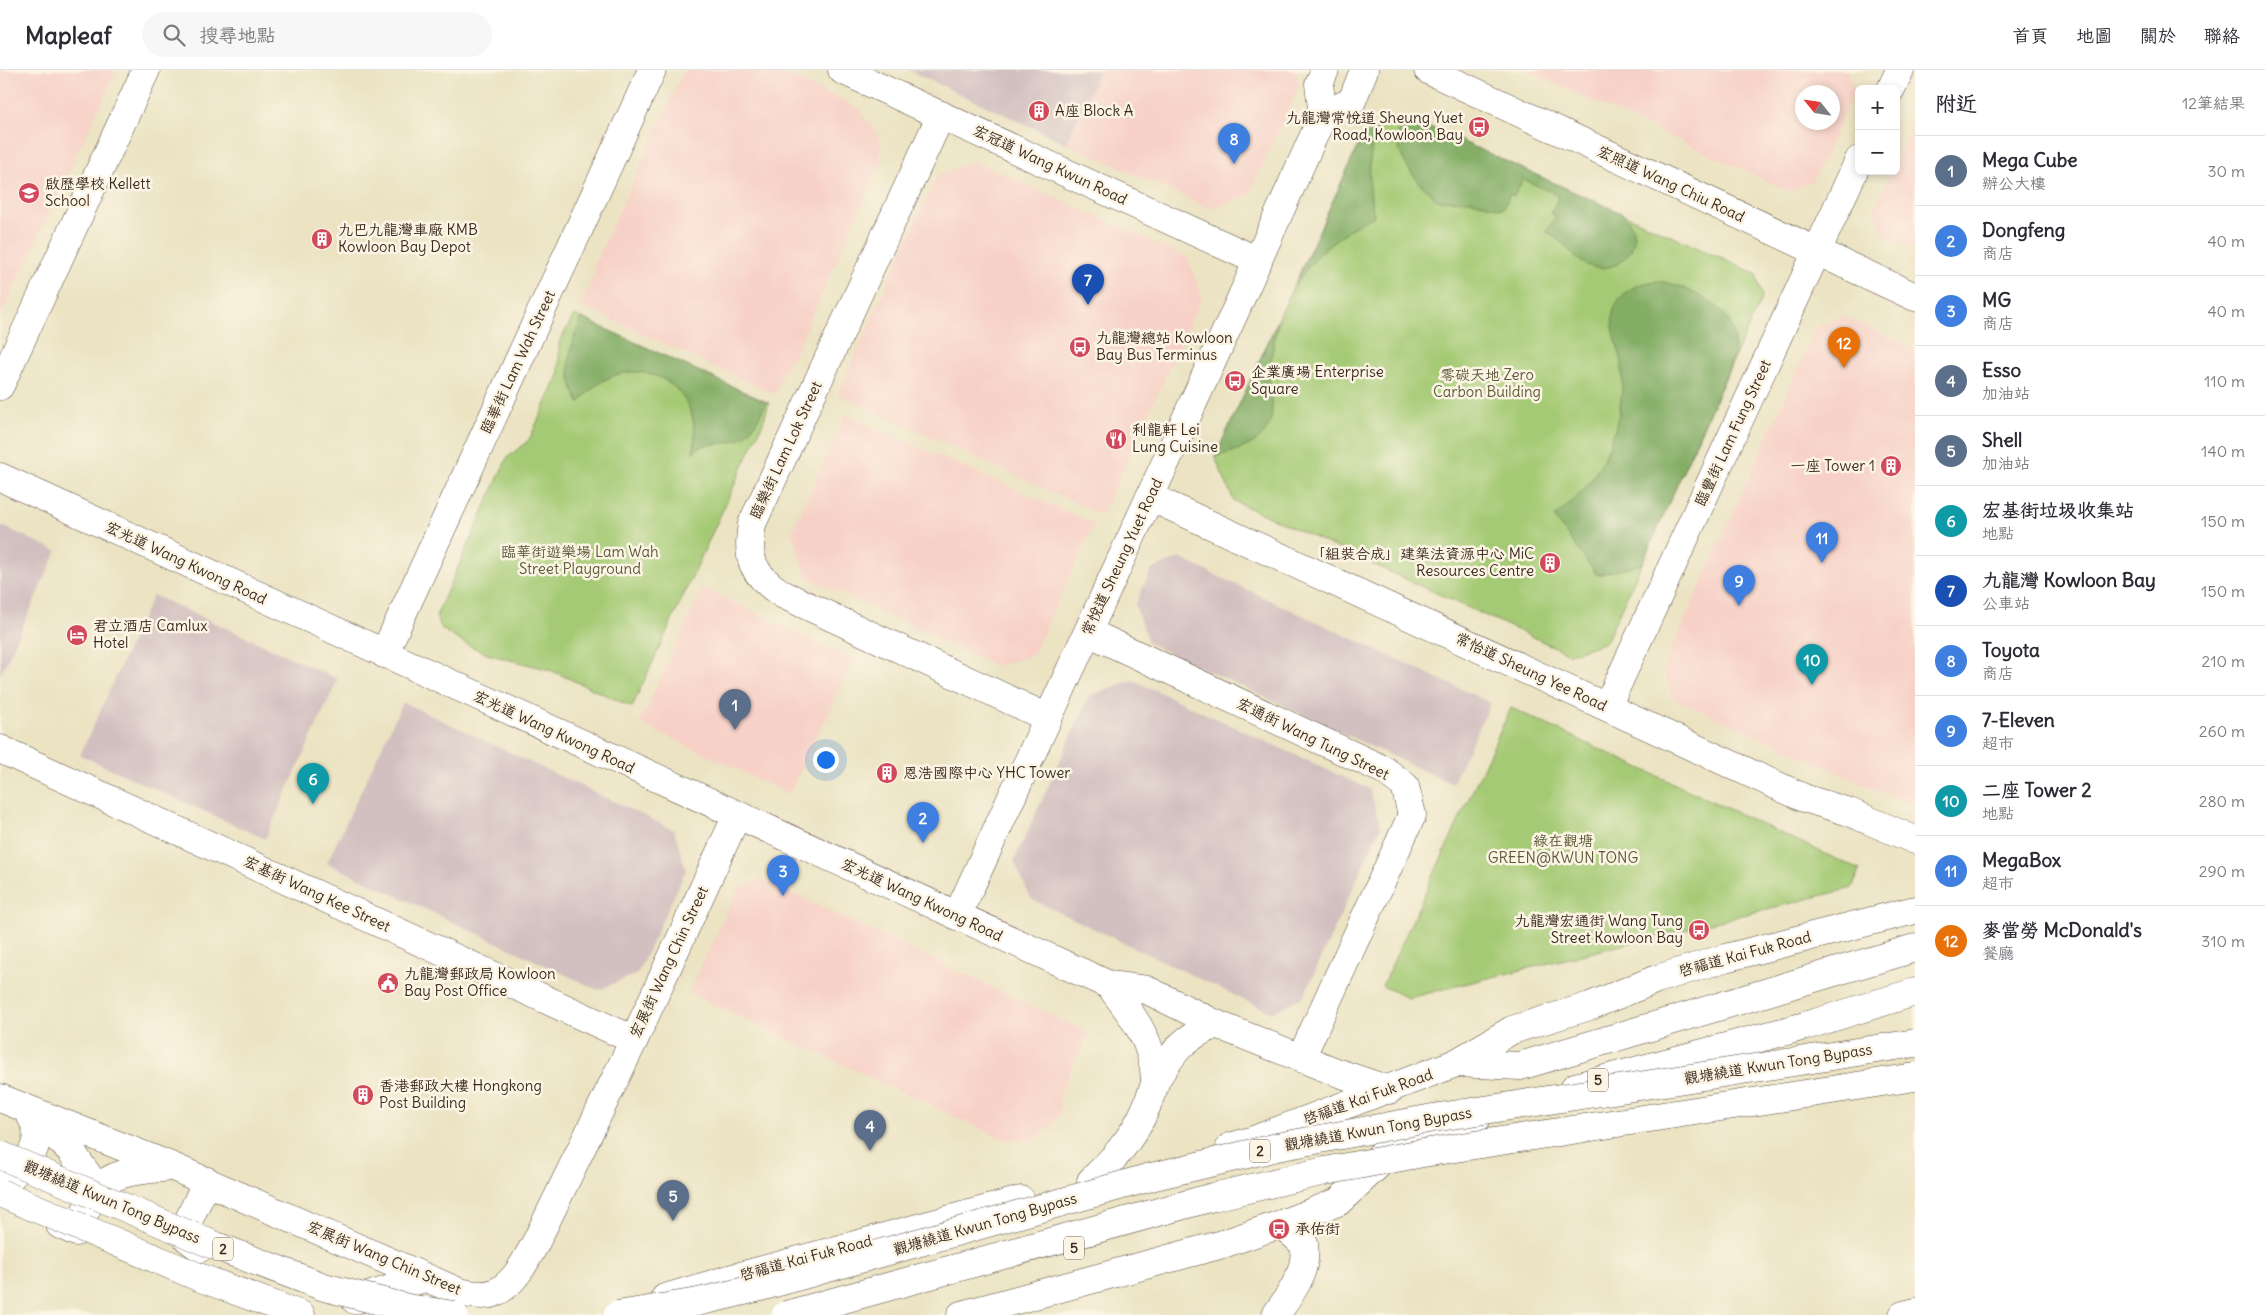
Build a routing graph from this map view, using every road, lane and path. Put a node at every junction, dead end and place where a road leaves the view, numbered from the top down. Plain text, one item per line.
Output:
1 (146, 70) edge
2 (652, 70) edge
3 (842, 70) edge
4 (1325, 70) edge
5 (1364, 70) edge
6 (1428, 70) edge
7 (1900, 70) edge
8 (1893, 85) edge
9 (941, 115) junction
10 (1323, 116) junction
11 (1855, 169) edge
12 (1816, 252) junction
13 (1258, 261) junction
14 (1915, 297) edge
15 (0, 386) edge
16 (0, 478) edge
17 (1150, 497) junction
18 (1088, 632) junction
19 (384, 654) junction
20 (1606, 707) junction
21 (1048, 718) junction
22 (0, 749) edge
23 (737, 815) junction
24 (1915, 840) edge
25 (1915, 910) edge
26 (957, 916) junction
27 (1915, 948) edge
28 (1109, 985) junction
29 (1915, 992) edge
30 (1915, 1009) edge
31 (1216, 1024) junction
32 (1805, 1026) junction
33 (634, 1040) junction
34 (1915, 1043) edge
35 (1301, 1058) junction
36 (1456, 1063) junction
37 (1915, 1078) edge
38 (1155, 1082) junction
39 (1389, 1090) junction
40 (0, 1098) edge
41 (27, 1110) junction
42 (1395, 1150) junction
43 (0, 1155) edge
44 (173, 1167) junction
45 (207, 1182) junction
46 (1091, 1182) junction
47 (98, 1190) junction
48 (0, 1191) edge
49 (0, 1197) edge
50 (1281, 1224) junction
51 (425, 1278) junction
52 (1915, 1312) edge
53 (301, 1315) edge
54 (454, 1315) edge
55 (609, 1315) edge
56 (618, 1315) edge
57 (786, 1315) edge
58 (824, 1315) edge
59 (961, 1315) edge
60 (1276, 1315) edge
61 (1903, 1315) edge

1 - 15 main road
2 - 19 main road, 臨華街 Lam Wah Street
3 - 9 main road, 宏冠道 Wang Kwun Road
4 - 10 main road
5 - 10 main road
6 - 12 main road, 宏照道 Wang Chiu Road
7 - 8 main road
9 - 13 main road, 宏冠道 Wang Kwun Road
9 - 21 main road, 臨樂街 Lam Lok Street
10 - 13 main road, 常悅道 Sheung Yuet Road
11 - 12 main road, 臨豐街 Lam Fung Street
12 - 14 main road, 宏照道 Wang Chiu Road
12 - 20 main road, 臨豐街 Lam Fung Street
13 - 17 main road, 常悅道 Sheung Yuet Road
16 - 19 main road, 宏光道 Wang Kwong Road
17 - 18 main road, 常悅道 Sheung Yuet Road
17 - 20 main road, 常怡道 Sheung Yee Road
18 - 21 main road, 常悅道 Sheung Yuet Road
18 - 35 main road, 宏通街 Wang Tung Street
19 - 23 main road, 宏光道 Wang Kwong Road
20 - 24 main road, 常怡道 Sheung Yee Road
21 - 26 main road, 常悅道 Sheung Yuet Road
22 - 33 main road, 宏基街 Wang Kee Street
23 - 26 main road, 宏光道 Wang Kwong Road
23 - 33 main road, 宏展街 Wang Chin Street
25 - 36 main road, 啓福道 Kai Fuk Road
26 - 28 main road, 宏光道 Wang Kwong Road
27 - 36 main road
28 - 31 main road, 宏光道 Wang Kwong Road
28 - 38 main road, 宏光道 Wang Kwong Road
29 - 32 main road, 5
30 - 32 main road
31 - 35 main road, 宏光道 Wang Kwong Road
31 - 38 main road
32 - 42 main road, 5
33 - 51 main road, 宏展街 Wang Chin Street
34 - 56 main road, 觀塘繞道 Kwun Tong Bypass / 2, bridge
35 - 39 main road, 宏光道 Wang Kwong Road
36 - 39 main road, 啓福道 Kai Fuk Road
37 - 57 main road, 觀塘繞道 Kwun Tong Bypass / 2, bridge
38 - 46 main road, 宏光道 Wang Kwong Road
39 - 46 main road, 啓福道 Kai Fuk Road
40 - 41 main road, 宏展街 Wang Chin Street
41 - 44 main road, 宏展街 Wang Chin Street
41 - 47 main road
41 - 48 main road
42 - 50 main road
42 - 58 main road, 5
43 - 54 main road, 觀塘繞道 Kwun Tong Bypass / 2, bridge
44 - 45 main road, 宏展街 Wang Chin Street
44 - 47 main road
45 - 51 main road, 宏展街 Wang Chin Street
45 - 51 main road
46 - 55 main road, 啓福道 Kai Fuk Road
47 - 49 main road
48 - 53 main road, 2, bridge
50 - 59 main road
50 - 60 main road
52 - 61 main road

